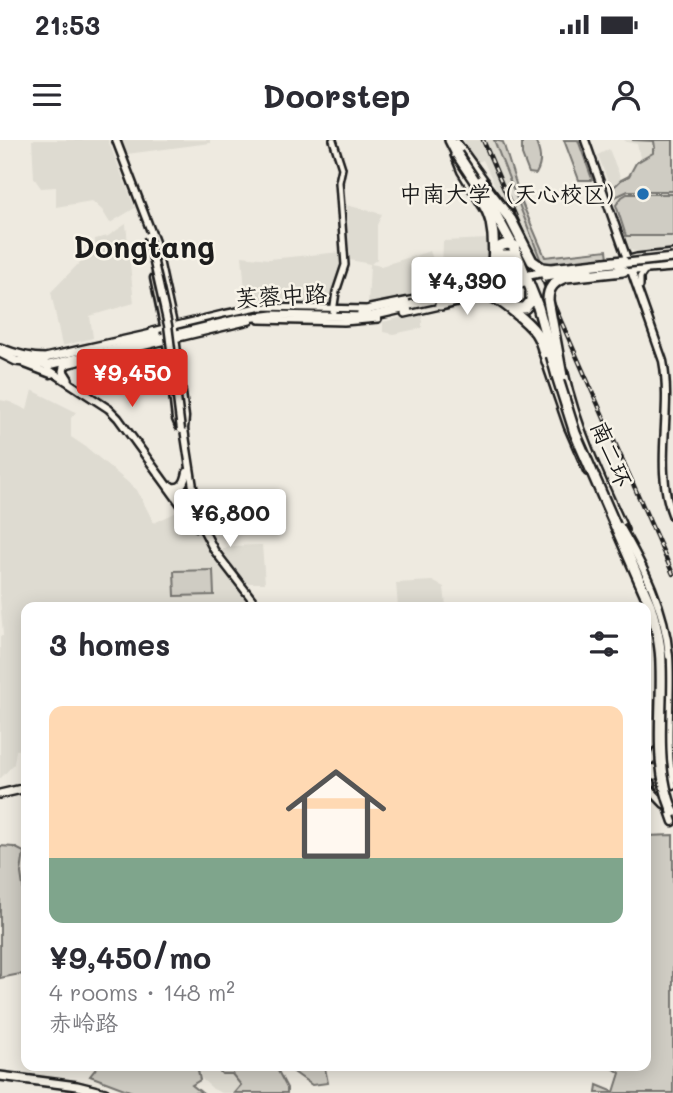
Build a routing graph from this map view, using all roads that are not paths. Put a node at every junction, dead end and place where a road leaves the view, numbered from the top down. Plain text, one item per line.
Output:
1 (114, 140) edge
2 (333, 140) edge
3 (586, 140) edge
4 (456, 146) edge
5 (481, 181) junction
6 (149, 236) junction
7 (625, 250) junction
8 (520, 253) junction
9 (673, 260) edge
10 (493, 264) junction
11 (631, 266) junction
12 (566, 271) junction
13 (548, 273) dead end
14 (499, 274) junction
15 (522, 279) junction
16 (477, 285) junction
17 (639, 286) junction
18 (507, 293) junction
19 (492, 294) junction
20 (426, 297) junction
21 (483, 298) junction
22 (541, 299) junction
23 (438, 301) junction
24 (411, 306) junction
25 (427, 308) junction
26 (333, 311) junction
27 (512, 312) junction
28 (366, 313) junction
29 (378, 317) junction
30 (175, 332) junction
31 (166, 334) junction
32 (540, 347) junction
33 (2, 350) edge
34 (16, 360) junction
35 (46, 361) junction
36 (67, 363) junction
37 (562, 376) junction
38 (64, 378) junction
39 (183, 429) junction
40 (575, 433) junction
41 (187, 472) junction
42 (173, 491) junction
43 (193, 494) junction
44 (673, 511) edge
45 (673, 517) edge
46 (618, 526) junction
47 (197, 527) junction
48 (252, 602) edge
49 (252, 602) edge
50 (645, 602) edge
51 (646, 602) edge
52 (651, 616) edge
53 (651, 624) edge
54 (670, 666) junction
55 (658, 667) junction
56 (668, 737) junction
57 (657, 750) junction
58 (673, 754) edge
59 (651, 760) edge
60 (651, 768) edge
61 (658, 772) junction
62 (651, 773) edge
63 (672, 776) edge
64 (651, 789) edge
65 (21, 791) edge
66 (0, 796) edge
67 (671, 806) edge
68 (673, 822) edge
69 (0, 1078) edge
70 (97, 1092) edge

1 - 6 main road
2 - 26 street
3 - 7 main road
4 - 5 highway, 南二环, bridge
4 - 8 highway, bridge
4 - 10 highway, bridge
4 - 14 street
4 - 15 street
5 - 8 highway, 南二环, bridge
5 - 11 highway, bridge
6 - 30 main road
6 - 31 main road
6 - 39 main road, bridge
7 - 11 main road
7 - 11 street
8 - 10 highway, bridge
8 - 15 highway, 南二环, bridge
8 - 22 highway, 南二环, bridge
9 - 11 main road
9 - 11 main road
9 - 15 main road, 芙蓉中路, bridge
10 - 23 highway, bridge
11 - 12 street
11 - 12 street
11 - 17 main road
11 - 17 street
11 - 37 highway, bridge
11 - 45 main road
12 - 13 street
14 - 15 street
14 - 16 street
14 - 18 street
15 - 18 street
15 - 24 main road, 芙蓉中路, bridge
15 - 40 highway, 南二环, bridge
15 - 54 street
16 - 20 street
16 - 21 street
17 - 44 main road
18 - 19 street
18 - 32 street
19 - 21 street
19 - 32 street
20 - 23 main road
20 - 28 main road
21 - 25 street
22 - 27 highway, bridge
22 - 37 highway, 南二环, bridge
23 - 25 main road
23 - 27 highway, bridge
24 - 28 main road, 芙蓉中路
24 - 29 main road
25 - 29 main road
26 - 28 main road, 芙蓉中路
26 - 30 main road, 芙蓉中路
27 - 40 highway, bridge
28 - 29 main road, 芙蓉中路
28 - 30 main road, 芙蓉中路
29 - 30 street
30 - 31 main road, 芙蓉中路
30 - 39 main road
31 - 33 street
31 - 35 main road, 芙蓉中路
31 - 36 main road, 芙蓉中路
31 - 39 main road
32 - 51 street
33 - 34 main road, 芙蓉中路
33 - 35 main road, 芙蓉中路
34 - 35 main road, 芙蓉中路
34 - 38 main road
35 - 36 main road, 芙蓉中路
35 - 38 main road
36 - 38 main road
37 - 46 highway, 南二环, bridge
38 - 42 main road
39 - 41 main road
39 - 43 main road
40 - 46 highway, 南二环, bridge
41 - 42 main road
41 - 43 main road
42 - 43 main road
42 - 47 main road
43 - 47 main road
43 - 48 main road
46 - 50 main road, bridge
46 - 54 main road, bridge
46 - 67 highway, 南二环, bridge
47 - 49 main road
52 - 55 street
53 - 55 main road, bridge
54 - 56 main road
55 - 57 main road
56 - 58 main road
56 - 63 main road
57 - 59 main road
57 - 61 main road
60 - 61 main road
61 - 62 main road
61 - 63 main road
61 - 67 main road
64 - 67 main road
65 - 66 main road
67 - 68 main road
69 - 70 main road

